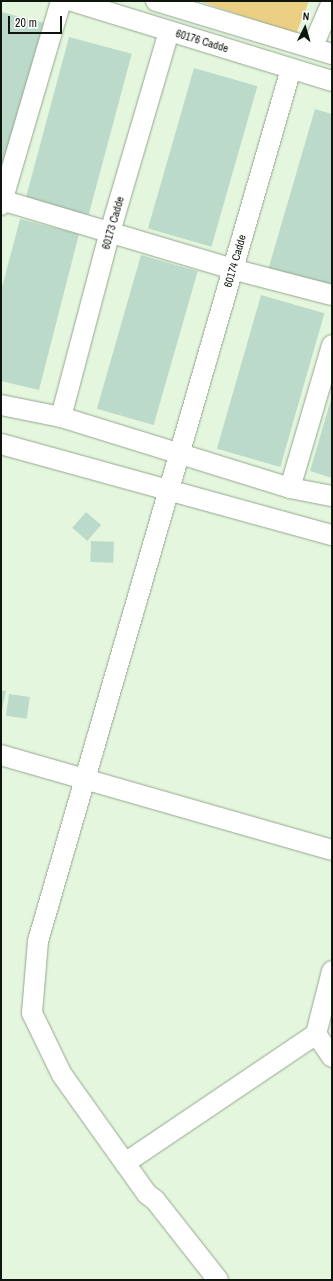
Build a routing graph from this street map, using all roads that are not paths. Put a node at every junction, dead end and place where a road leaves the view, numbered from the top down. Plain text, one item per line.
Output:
1 (61, 1) edge
2 (72, 1) edge
3 (156, 1) edge
4 (332, 2) edge
5 (100, 5) edge
6 (169, 31) junction
7 (312, 48) junction
8 (332, 54) edge
9 (291, 69) junction
10 (332, 81) edge
11 (1, 202) edge
12 (110, 232) junction
13 (232, 269) junction
14 (332, 295) edge
15 (332, 345) edge
16 (1, 405) edge
17 (61, 417) junction
18 (1, 444) edge
19 (180, 454) junction
20 (290, 488) junction
21 (171, 491) junction
22 (332, 496) edge
23 (332, 535) edge
24 (1, 755) edge
25 (84, 779) junction
26 (332, 850) edge
27 (332, 971) edge
28 (316, 1034) junction
29 (332, 1057) edge
30 (125, 1163) junction
31 (218, 1280) edge

1 - 11 street
2 - 5 street, 60176 Cadde
3 - 7 street
4 - 7 street
5 - 6 street, 60176 Cadde
6 - 9 street, 60176 Cadde
6 - 12 street, 60173 Cadde
7 - 8 street
9 - 10 street, 60176 Cadde
9 - 13 street, 60174 Cadde
11 - 12 street
12 - 13 street
12 - 17 street, 60173 Cadde
13 - 14 street
13 - 19 street, 60174 Cadde
15 - 20 street
16 - 17 street
17 - 19 street
18 - 21 street
19 - 20 street
19 - 21 street, 60174 Cadde
20 - 22 street
21 - 23 street
21 - 25 street, 60174 Cadde
24 - 25 street
25 - 26 street
25 - 30 street, 60174 Cadde
27 - 28 street
28 - 29 street
28 - 30 street
30 - 31 street, 60174 Cadde

